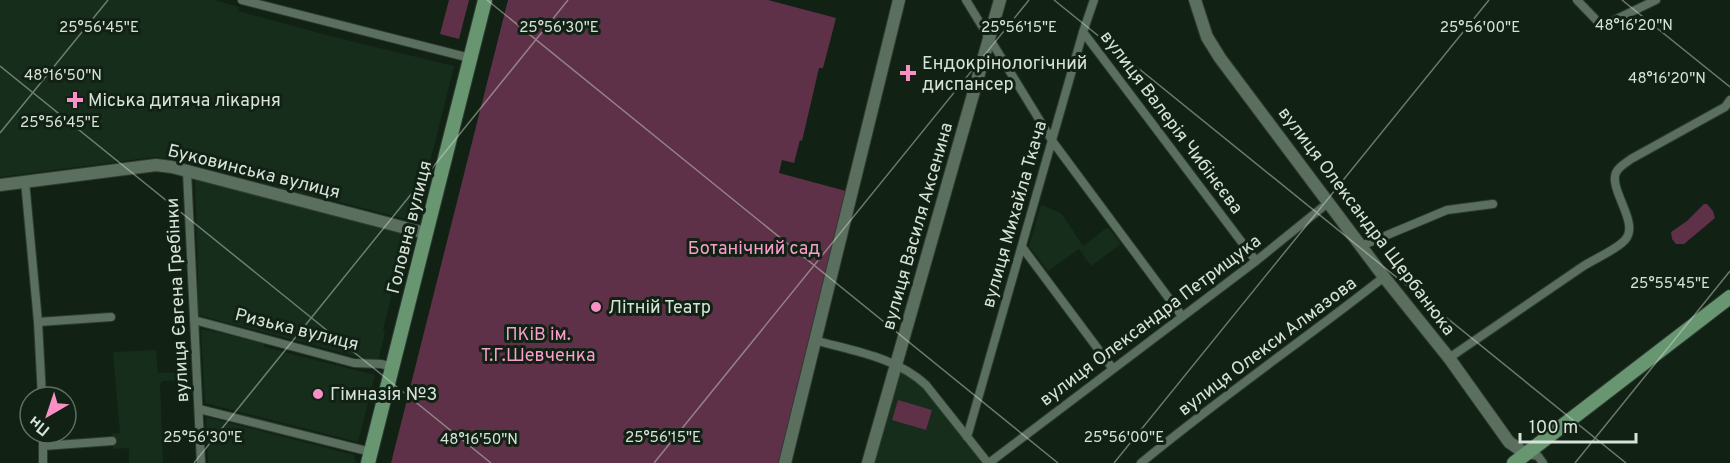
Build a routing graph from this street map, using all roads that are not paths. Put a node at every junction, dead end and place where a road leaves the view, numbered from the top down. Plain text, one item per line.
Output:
1 (245, 0) edge
2 (486, 0) edge
3 (899, 0) edge
4 (966, 0) edge
5 (1000, 0) edge
6 (1094, 0) edge
7 (1195, 0) edge
8 (1577, 0) edge
9 (1656, 0) edge
10 (1083, 32) junction
11 (989, 37) junction
12 (470, 58) junction
13 (1730, 100) edge
14 (1053, 142) junction
15 (187, 172) junction
16 (25, 182) junction
17 (0, 185) edge
18 (1329, 202) junction
19 (1492, 204) dead end
20 (425, 233) junction
21 (1361, 246) junction
22 (1022, 247) junction
23 (1256, 261) junction
24 (1384, 277) junction
25 (1730, 297) edge
26 (1182, 316) junction
27 (111, 317) dead end
28 (194, 320) junction
29 (38, 322) junction
30 (814, 340) junction
31 (1449, 358) junction
32 (897, 364) junction
33 (393, 367) junction
34 (1113, 369) junction
35 (41, 385) edge
36 (199, 409) junction
37 (967, 437) junction
38 (112, 441) dead end
39 (43, 446) joint
40 (1526, 454) junction
41 (369, 458) edge
42 (44, 463) edge
43 (201, 463) edge
44 (784, 463) edge
45 (868, 463) edge
46 (989, 463) edge
47 (1141, 463) edge
48 (1514, 463) edge
49 (1543, 463) edge

1 - 12 street
2 - 12 main road, Головна вулиця
3 - 30 street
4 - 11 street
5 - 11 street, вулиця Василя Аксенина
6 - 10 street, вулиця Михайла Ткача
7 - 18 street, вулиця Олександра Щербанюка
8 - 9 street
10 - 14 street, вулиця Михайла Ткача
10 - 23 street, вулиця Валерія Чибінєєва
11 - 14 street
11 - 32 street, вулиця Василя Аксенина
12 - 20 main road, Головна вулиця
13 - 31 street
14 - 22 street, вулиця Михайла Ткача
14 - 26 street
15 - 16 street, Буковинська вулиця
15 - 20 street, Буковинська вулиця
15 - 28 street, вулиця Євгена Гребінки
16 - 17 street, Буковинська вулиця
16 - 29 street
18 - 21 street, вулиця Олександра Щербанюка
18 - 23 street, вулиця Олександра Петрищука
19 - 21 street
20 - 33 main road, Головна вулиця
21 - 24 street, вулиця Олександра Щербанюка
22 - 34 street
22 - 37 street, вулиця Михайла Ткача
23 - 26 street, вулиця Олександра Петрищука
24 - 31 street, вулиця Олександра Щербанюка
24 - 47 street, вулиця Олекси Алмазова
25 - 40 main road
26 - 34 street, вулиця Олександра Петрищука
27 - 29 street
28 - 33 street, Ризька вулиця
28 - 36 street, вулиця Євгена Гребінки
29 - 35 street
30 - 32 street
30 - 44 street
31 - 40 street, вулиця Олександра Щербанюка
32 - 37 street
32 - 45 street, вулиця Василя Аксенина
33 - 41 main road, Головна вулиця
34 - 46 street, вулиця Олександра Петрищука
36 - 41 street
36 - 43 street, вулиця Євгена Гребінки
37 - 46 street
38 - 39 street
39 - 42 street
40 - 48 main road
40 - 49 street

